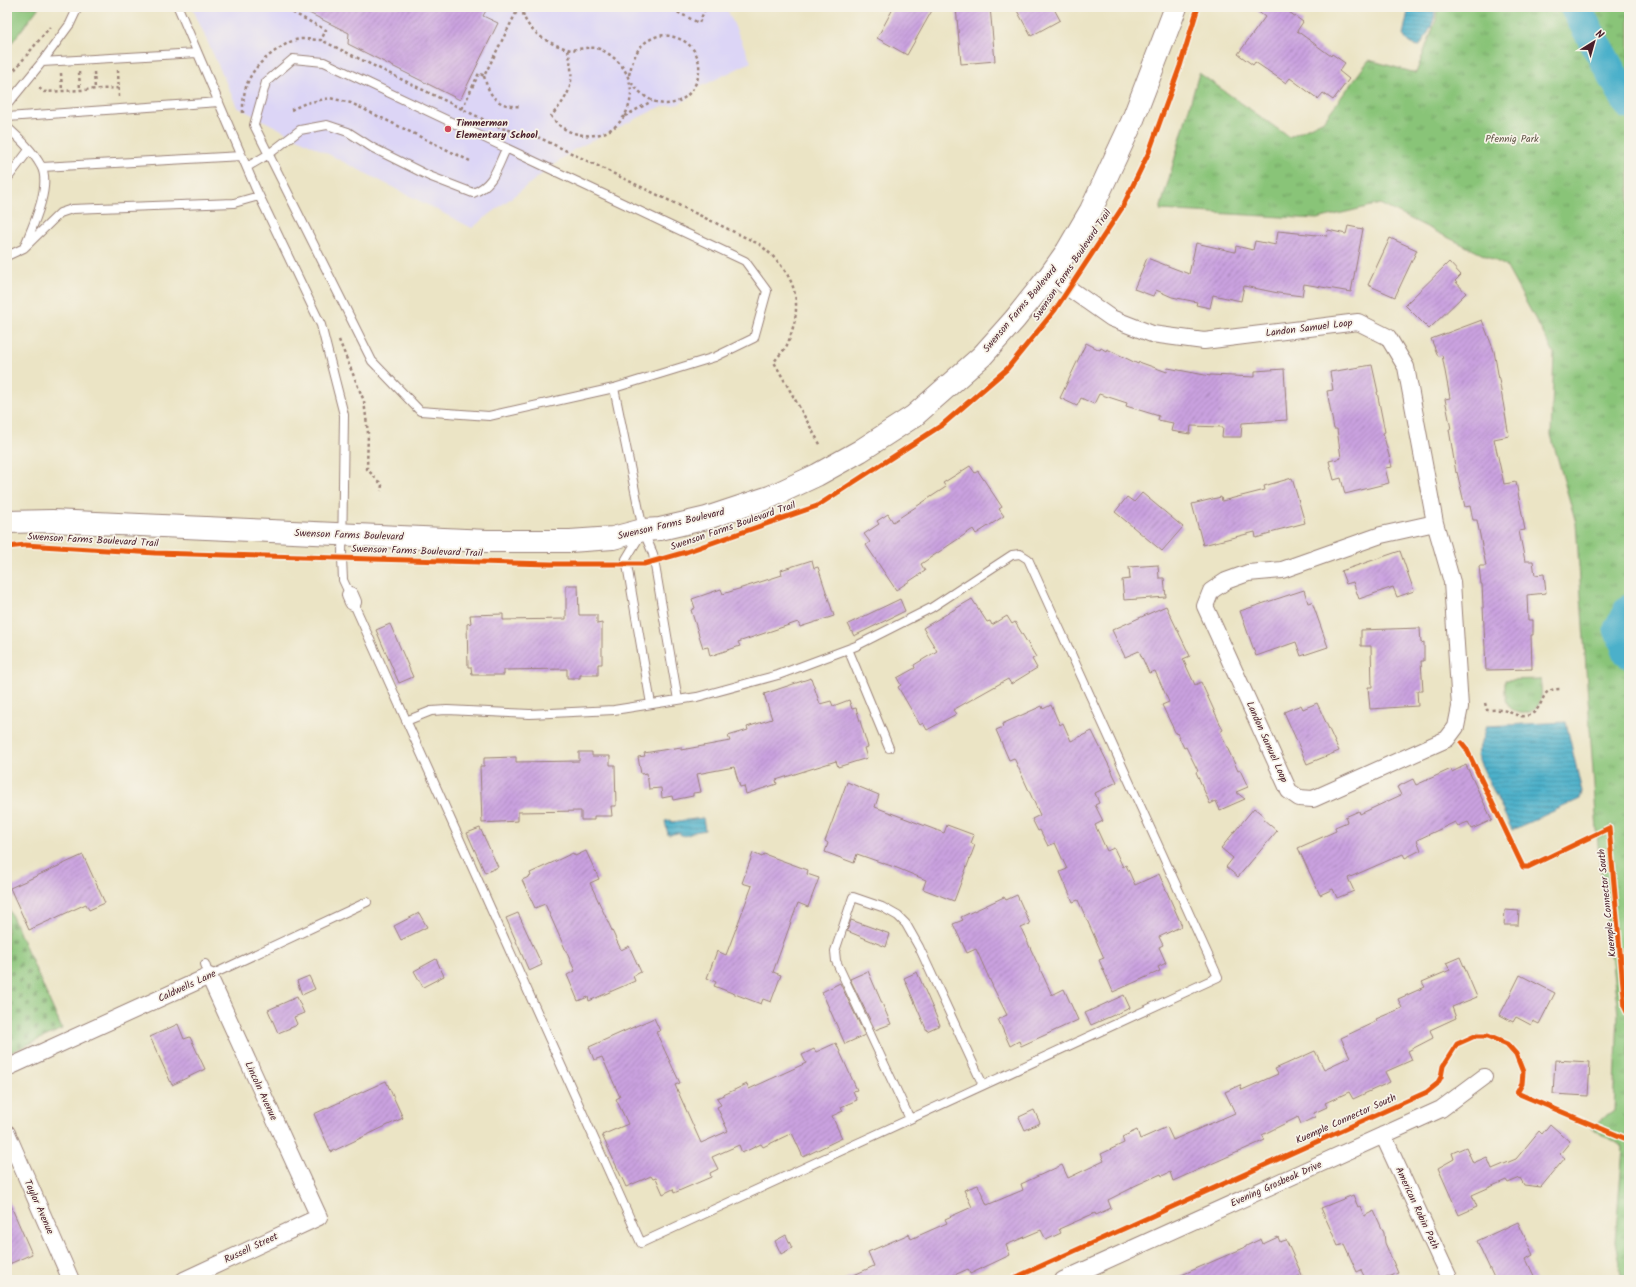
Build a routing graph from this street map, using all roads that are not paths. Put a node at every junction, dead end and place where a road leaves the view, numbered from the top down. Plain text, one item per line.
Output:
1 (78, 7) edge
2 (178, 7) edge
3 (1176, 7) edge
4 (198, 53) junction
5 (42, 62) junction
6 (219, 102) junction
7 (7, 105) edge
8 (7, 117) edge
9 (7, 127) edge
10 (506, 149) junction
11 (29, 150) junction
12 (269, 154) junction
13 (242, 156) junction
14 (42, 167) junction
15 (247, 167) junction
16 (7, 179) edge
17 (260, 196) junction
18 (24, 248) junction
19 (7, 256) edge
20 (1050, 275) junction
21 (614, 388) junction
22 (7, 522) edge
23 (1435, 522) junction
24 (643, 530) junction
25 (342, 535) junction
26 (848, 649) junction
27 (678, 700) junction
28 (651, 704) junction
29 (406, 721) junction
30 (889, 748) dead end
31 (367, 902) dead end
32 (207, 970) junction
33 (7, 1068) edge
34 (1484, 1077) dead end
35 (984, 1085) junction
36 (910, 1119) junction
37 (7, 1133) edge
38 (1383, 1135) junction
39 (319, 1217) joint
40 (71, 1280) edge
41 (184, 1280) edge
42 (1063, 1280) edge
43 (1450, 1280) edge

1 - 5 lane
2 - 4 lane
3 - 20 street, Swenson Farms Boulevard
4 - 5 lane
4 - 6 lane
5 - 7 lane
6 - 8 lane
6 - 13 lane
9 - 11 lane
10 - 12 lane
10 - 12 lane
10 - 21 lane
11 - 14 lane
11 - 16 lane
12 - 15 lane
12 - 21 lane
13 - 14 lane
13 - 15 lane
14 - 18 lane
15 - 17 lane
17 - 18 lane
17 - 25 lane
18 - 19 lane
20 - 23 street, Landon Samuel Loop
20 - 24 street, Swenson Farms Boulevard
21 - 24 lane
22 - 25 street, Swenson Farms Boulevard
23 - 23 street, Landon Samuel Loop
24 - 25 street, Swenson Farms Boulevard
24 - 27 lane
24 - 28 lane
25 - 29 lane
26 - 27 lane
26 - 30 lane
26 - 35 lane
27 - 28 lane
28 - 29 lane
29 - 36 lane
31 - 32 lane, Caldwells Lane
32 - 33 street, Caldwells Lane
32 - 39 street, Lincoln Avenue
34 - 38 street, Evening Grosbeak Drive
35 - 36 lane
35 - 36 lane
37 - 40 street, Taylor Avenue
38 - 42 street, Evening Grosbeak Drive
38 - 43 street, American Robin Path
39 - 41 street, Russell Street

